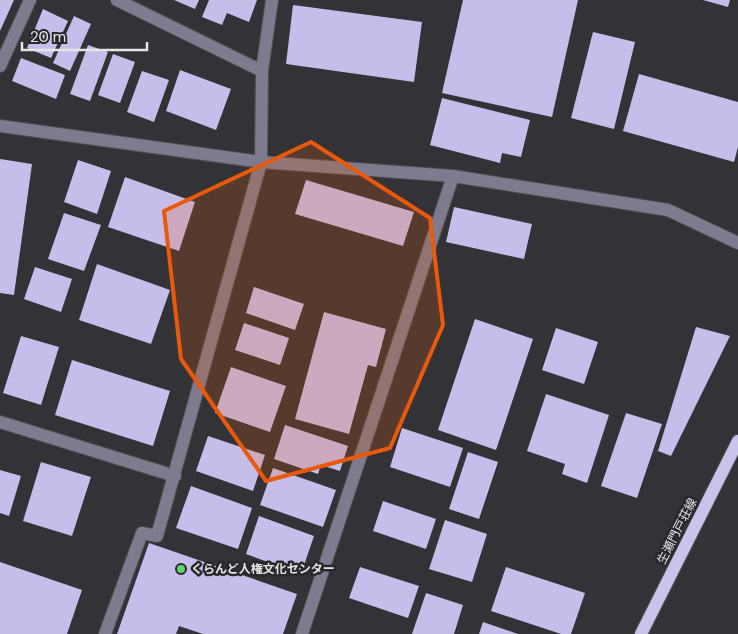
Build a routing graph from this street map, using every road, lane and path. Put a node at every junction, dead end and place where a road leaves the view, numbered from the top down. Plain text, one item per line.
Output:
1 (30, 0) edge
2 (117, 0) edge
3 (272, 0) edge
4 (0, 66) edge
5 (262, 71) junction
6 (0, 126) edge
7 (261, 162) junction
8 (453, 176) junction
9 (738, 243) edge
10 (0, 422) edge
11 (738, 441) edge
12 (175, 476) junction
13 (105, 634) edge
14 (302, 634) edge
15 (641, 634) edge

1 - 4 street
2 - 5 street
3 - 5 street
5 - 7 street
6 - 7 street
7 - 8 street
7 - 12 street
8 - 9 street
8 - 14 street
10 - 12 street
11 - 15 main road, 生瀬門戸荘線
12 - 13 street

